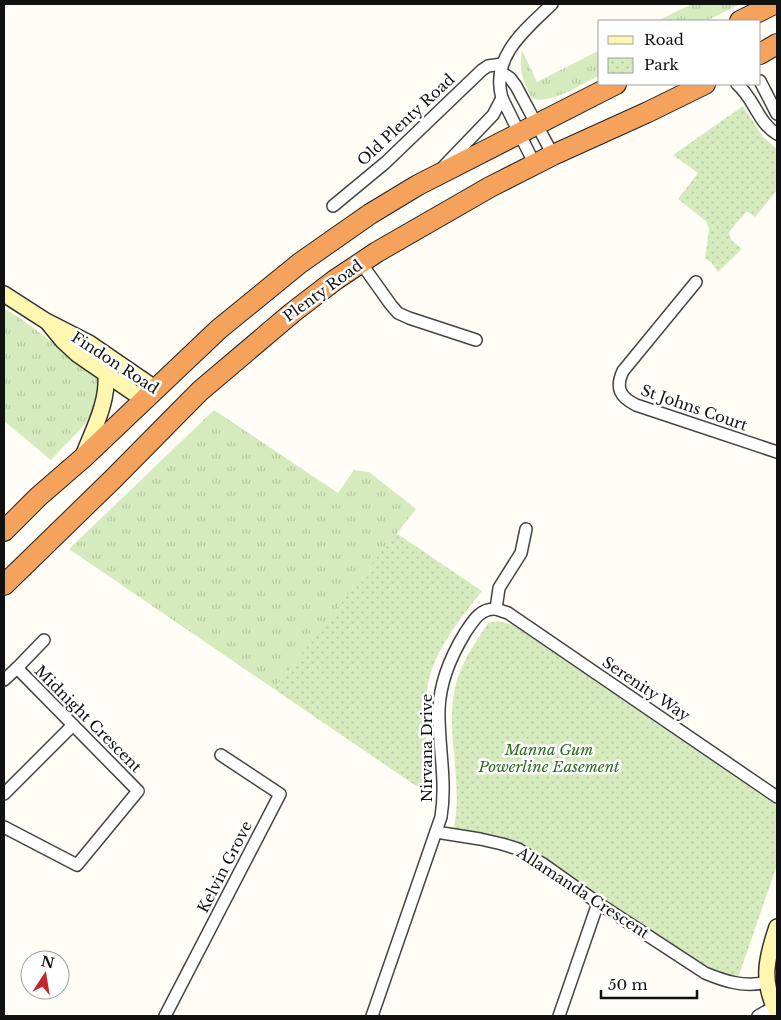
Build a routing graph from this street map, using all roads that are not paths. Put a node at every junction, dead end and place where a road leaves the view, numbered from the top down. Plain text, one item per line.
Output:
1 (552, 4) edge
2 (774, 4) edge
3 (742, 20) edge
4 (777, 44) edge
5 (761, 53) edge
6 (502, 68) junction
7 (761, 83) edge
8 (614, 85) edge
9 (704, 85) edge
10 (738, 85) edge
11 (502, 98) junction
12 (777, 114) edge
13 (527, 129) junction
14 (777, 134) edge
15 (553, 155) junction
16 (534, 165) junction
17 (431, 179) junction
18 (333, 206) dead end
19 (361, 263) junction
20 (696, 282) dead end
21 (4, 294) edge
22 (46, 321) junction
23 (476, 340) dead end
24 (106, 375) junction
25 (150, 394) junction
26 (176, 415) junction
27 (777, 452) edge
28 (83, 458) junction
29 (526, 529) dead end
30 (4, 531) edge
31 (4, 585) edge
32 (496, 609) junction
33 (44, 640) dead end
34 (17, 668) junction
35 (4, 680) edge
36 (73, 725) junction
37 (221, 755) dead end
38 (4, 794) edge
39 (777, 797) edge
40 (4, 827) edge
41 (436, 832) junction
42 (598, 903) junction
43 (777, 927) edge
44 (766, 979) junction
45 (776, 1010) edge
46 (165, 1016) edge
47 (372, 1016) edge
48 (559, 1016) edge
49 (758, 1016) edge

1 - 6 street
2 - 3 highway
4 - 5 highway
6 - 11 street
6 - 13 street
6 - 18 street, Old Plenty Road
7 - 12 street
8 - 13 highway
9 - 15 highway, Plenty Road
10 - 14 street
11 - 13 street
11 - 17 street
13 - 15 street
13 - 16 street
13 - 17 highway
15 - 16 highway, Plenty Road
16 - 19 highway, Plenty Road
17 - 25 highway
19 - 23 street
19 - 26 highway, Plenty Road
20 - 27 street, St Johns Court
21 - 22 street, Findon Road
22 - 24 street, Findon Road
22 - 25 street, Findon Road
24 - 25 street, Findon Road
24 - 28 street
25 - 26 highway, Findon Road
25 - 28 highway
26 - 31 highway, Plenty Road
28 - 30 highway
29 - 32 street
32 - 39 street, Serenity Way
32 - 41 street, Nirvana Drive
33 - 34 street, Midnight Crescent
34 - 35 street, Midnight Crescent
34 - 36 street, Midnight Crescent
36 - 38 street
36 - 40 street, Midnight Crescent
37 - 46 street, Kelvin Grove
41 - 42 street, Allamanda Crescent
41 - 47 street, Nirvana Drive
42 - 44 street, Allamanda Crescent
42 - 48 street
43 - 44 street
44 - 45 street
45 - 49 street

